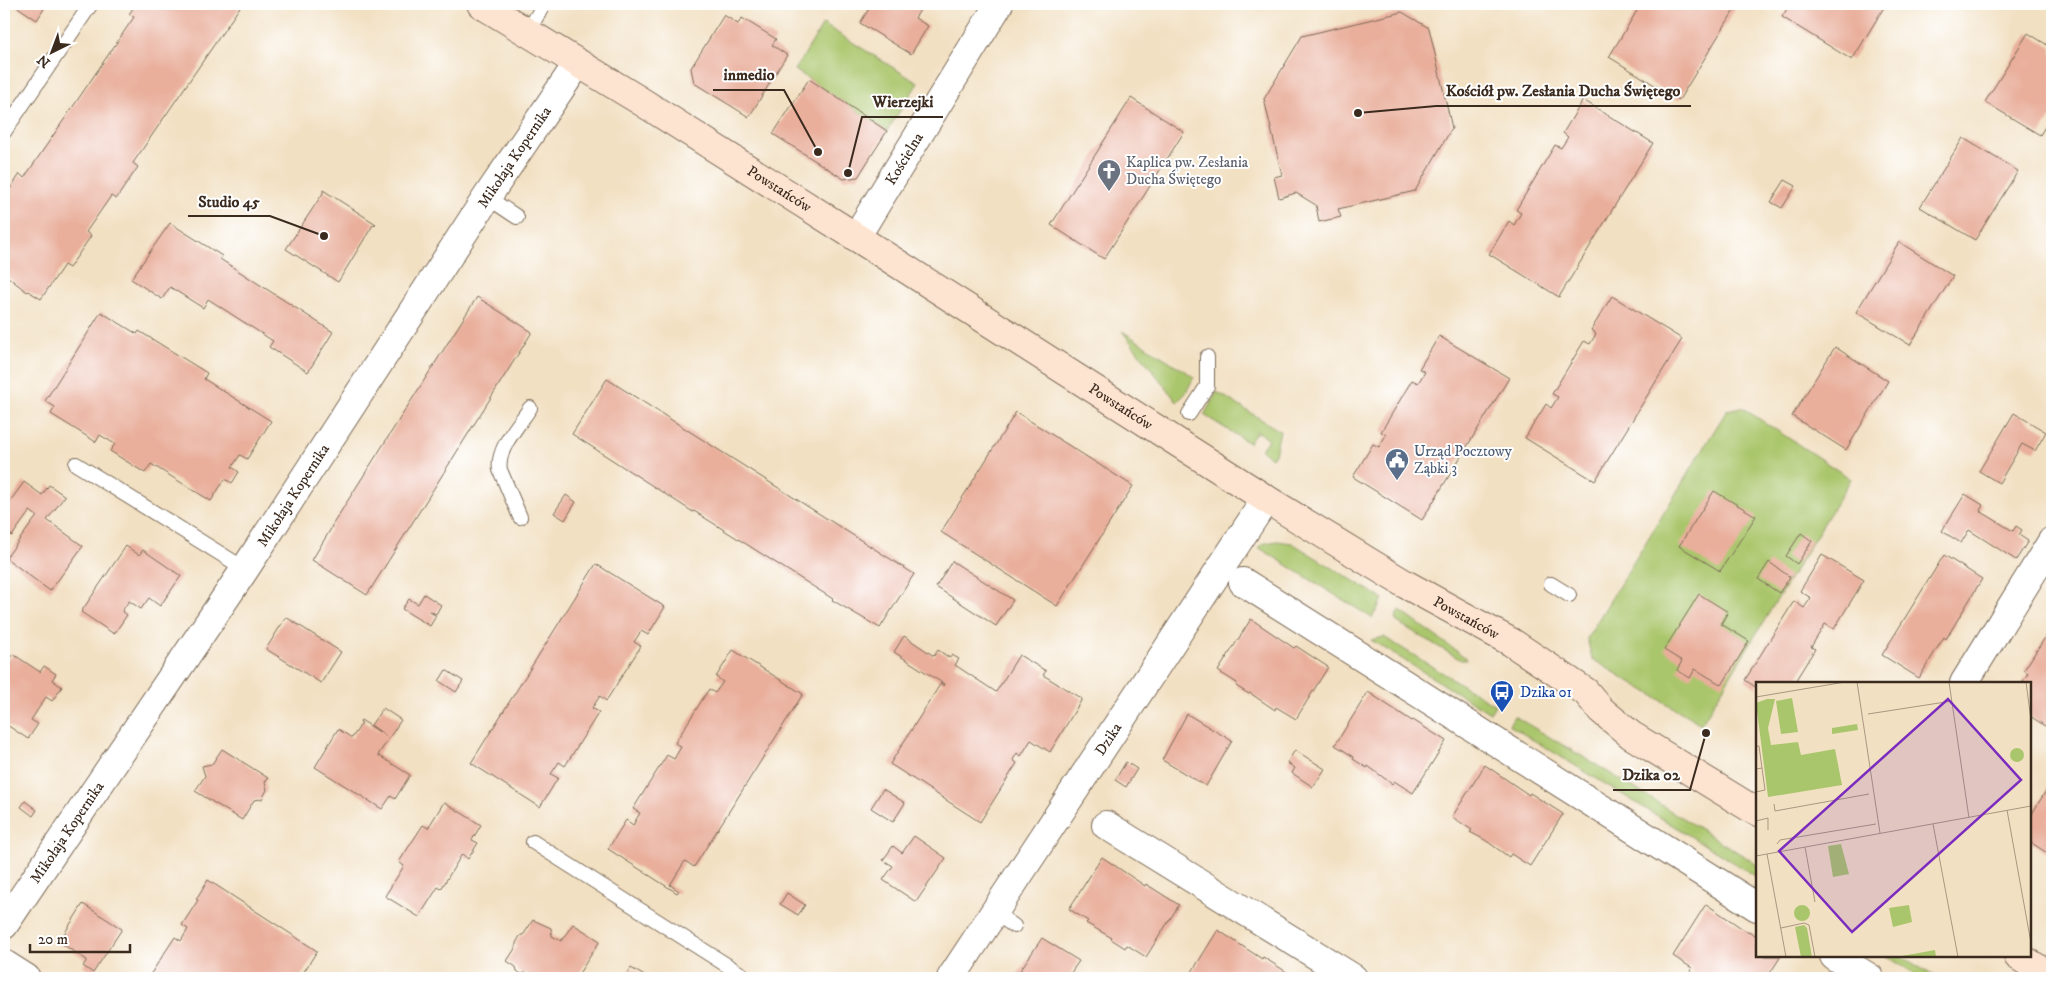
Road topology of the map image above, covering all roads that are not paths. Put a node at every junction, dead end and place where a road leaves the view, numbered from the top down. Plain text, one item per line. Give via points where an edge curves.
1 (91, 4) edge
2 (481, 4) edge
3 (544, 4) edge
4 (999, 4) edge
5 (528, 31) junction
6 (578, 63) junction
7 (4, 132) edge
8 (487, 197) junction
9 (516, 217) dead end
10 (856, 237) junction
11 (1207, 357) dead end
12 (530, 408) dead end
13 (1188, 414) dead end
14 (76, 464) dead end
15 (1266, 498) junction
16 (520, 518) dead end
17 (2052, 541) edge
18 (245, 569) junction
19 (1243, 582) dead end
20 (1551, 584) dead end
21 (1569, 595) dead end
22 (1965, 682) edge
23 (1756, 811) edge
24 (1106, 825) dead end
25 (533, 842) dead end
26 (1756, 907) edge
27 (4, 925) edge
28 (1836, 957) edge
29 (2020, 957) edge
30 (4, 964) edge
31 (2052, 977) edge
32 (26, 978) edge
33 (747, 978) edge
34 (951, 978) edge
35 (1353, 978) edge
36 (1870, 978) edge

1 - 7 lane
2 - 5 street, Powstańców
3 - 5 lane
4 - 10 street, Kościelna
5 - 6 street, Powstańców
6 - 8 street, Mikołaja Kopernika
6 - 10 street, Powstańców
8 - 9 lane
8 - 18 street, Mikołaja Kopernika
10 - 15 street, Powstańców
11 - 13 lane via 1207,386
12 - 16 lane via 498,462
14 - 18 lane
15 - 23 street, Powstańców via 1404,584 1510,642 1586,692 1601,710 1631,735
15 - 34 street, Dzika via 1004,919
17 - 22 street
18 - 27 street, Mikołaja Kopernika
19 - 26 street
20 - 21 lane
24 - 35 street
25 - 33 lane
28 - 36 street
29 - 31 street
30 - 32 street

